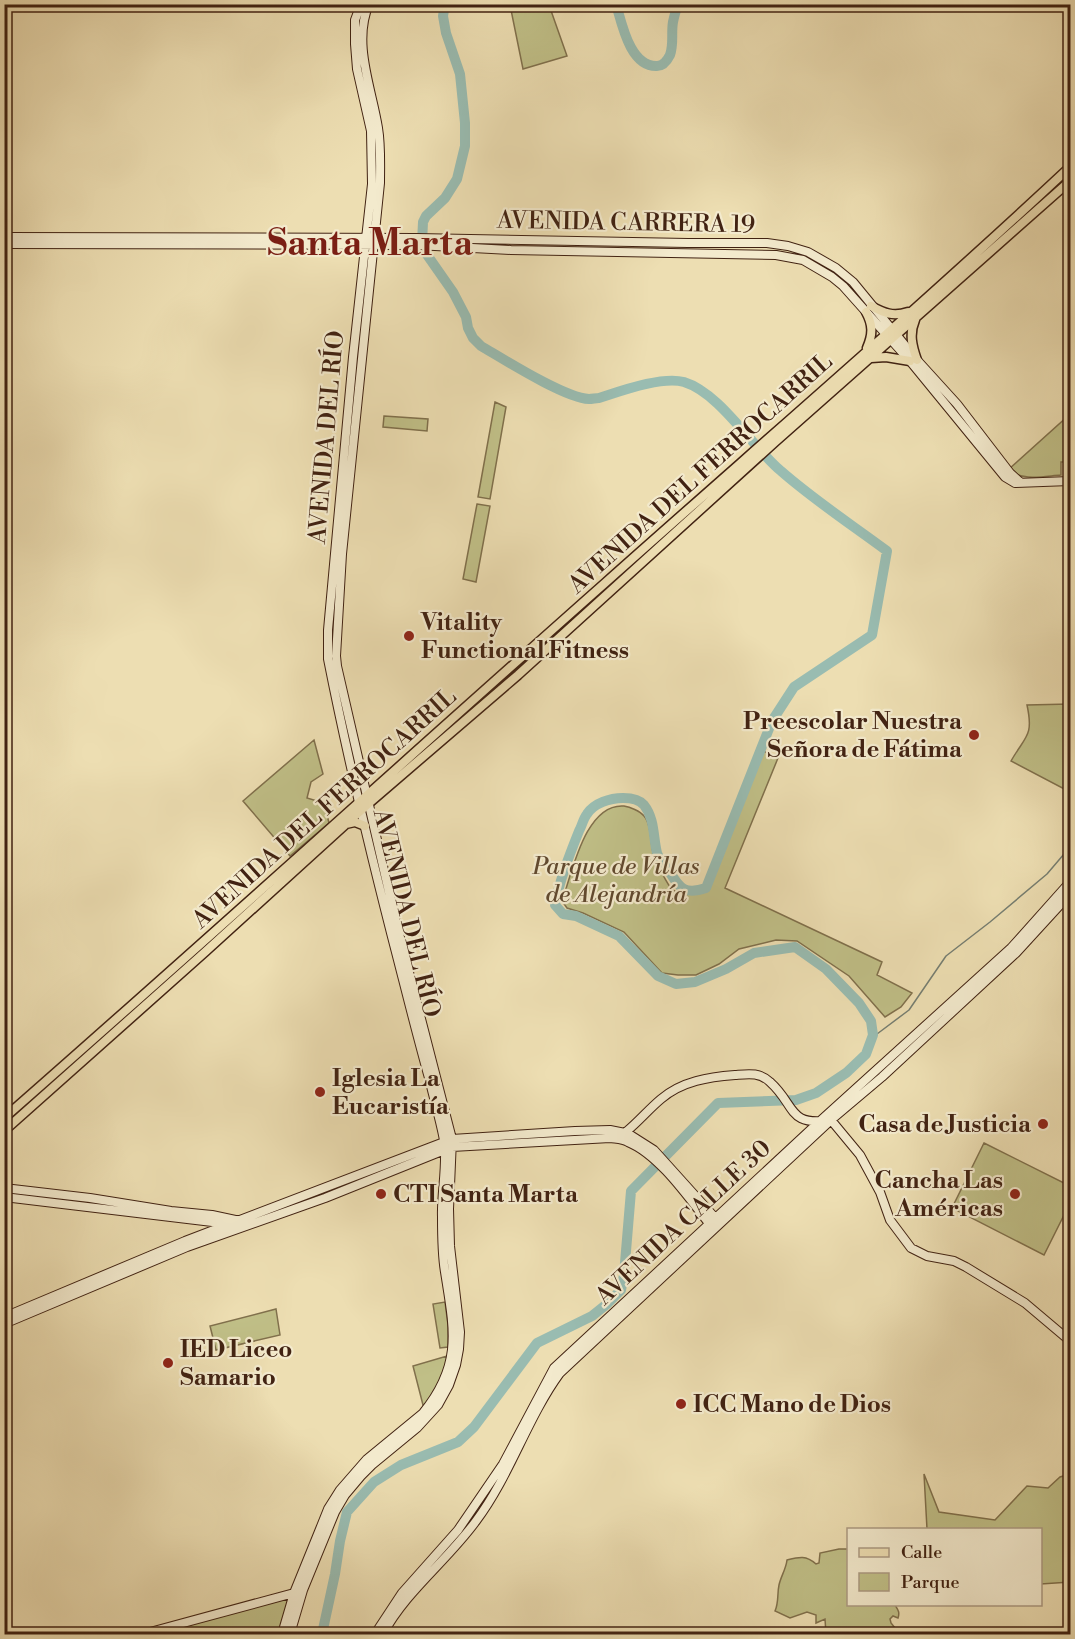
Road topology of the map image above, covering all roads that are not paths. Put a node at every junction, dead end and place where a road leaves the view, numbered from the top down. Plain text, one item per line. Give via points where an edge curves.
1 (361, 4) edge
2 (369, 4) edge
3 (1071, 167) edge
4 (1071, 181) edge
5 (4, 237) edge
6 (369, 241) junction
7 (4, 244) edge
8 (869, 309) junction
9 (914, 314) junction
10 (891, 335) junction
11 (868, 355) junction
12 (913, 361) junction
13 (1071, 481) edge
14 (364, 803) junction
15 (345, 824) junction
16 (365, 826) junction
17 (1071, 882) edge
18 (1071, 894) edge
19 (4, 1118) edge
20 (831, 1120) junction
21 (819, 1122) junction
22 (4, 1131) edge
23 (624, 1137) junction
24 (448, 1144) junction
25 (677, 1179) junction
26 (4, 1188) edge
27 (4, 1197) edge
28 (718, 1220) junction
29 (242, 1222) junction
30 (231, 1224) junction
31 (712, 1227) junction
32 (4, 1317) edge
33 (4, 1324) edge
34 (1071, 1341) edge
35 (294, 1593) junction
36 (146, 1633) edge
37 (377, 1634) edge
38 (211, 1635) edge
39 (282, 1635) edge
40 (290, 1635) edge

1 - 6 main road, AVENIDA DEL RÍO via 355,20 357,69 371,131
2 - 6 main road, AVENIDA DEL RÍO via 364,19 364,68 378,129 380,183
3 - 9 main road, AVENIDA DEL FERROCARRIL
4 - 9 main road, AVENIDA DEL FERROCARRIL
5 - 6 main road, AVENIDA CARRERA 19
6 - 7 main road, AVENIDA CARRERA 19
6 - 8 main road, AVENIDA CARRERA 19 via 456,243 511,250 790,256 832,277
6 - 14 main road, AVENIDA DEL RÍO via 336,656
8 - 9 main road
8 - 10 main road, AVENIDA CARRERA 19
8 - 11 main road via 872,336
9 - 10 main road, AVENIDA DEL FERROCARRIL
9 - 12 main road
10 - 11 main road, AVENIDA DEL FERROCARRIL
10 - 12 main road, AVENIDA CARRERA 19
11 - 12 main road
11 - 14 main road, AVENIDA DEL FERROCARRIL via 518,675
12 - 13 main road, AVENIDA CARRERA 19 via 1005,477 1015,483
14 - 15 main road, AVENIDA DEL FERROCARRIL
14 - 16 main road, AVENIDA DEL RÍO
14 - 19 main road, AVENIDA DEL FERROCARRIL
14 - 24 main road, AVENIDA DEL RÍO
15 - 16 main road
15 - 22 main road, AVENIDA DEL FERROCARRIL
16 - 24 main road, AVENIDA DEL RÍO
17 - 21 main road, AVENIDA CALLE 30 via 1011,948
18 - 20 main road, AVENIDA CALLE 30 via 1016,953
20 - 21 main road
20 - 28 main road, AVENIDA CALLE 30
20 - 34 main road via 860,1155 890,1220 911,1248 966,1267 1025,1303
21 - 23 main road via 806,1121 791,1110 778,1089 762,1075 733,1075 684,1085 663,1098
21 - 28 main road, AVENIDA CALLE 30
23 - 24 main road via 610,1130
23 - 25 main road via 632,1136
24 - 29 main road
24 - 35 main road, AVENIDA DEL RÍO via 442,1240 454,1334 449,1367 423,1413 367,1459 340,1490 328,1509
24 - 40 main road, AVENIDA DEL RÍO via 450,1246 460,1332 456,1365 442,1398 428,1418 372,1465 345,1495 303,1590
25 - 28 main road
25 - 31 main road
26 - 29 main road
27 - 30 main road
28 - 31 main road, AVENIDA CALLE 30
29 - 30 main road
29 - 33 main road
30 - 32 main road
31 - 37 main road, AVENIDA CALLE 30 via 560,1373 477,1520
35 - 36 main road
35 - 39 main road, AVENIDA DEL RÍO
36 - 38 main road

